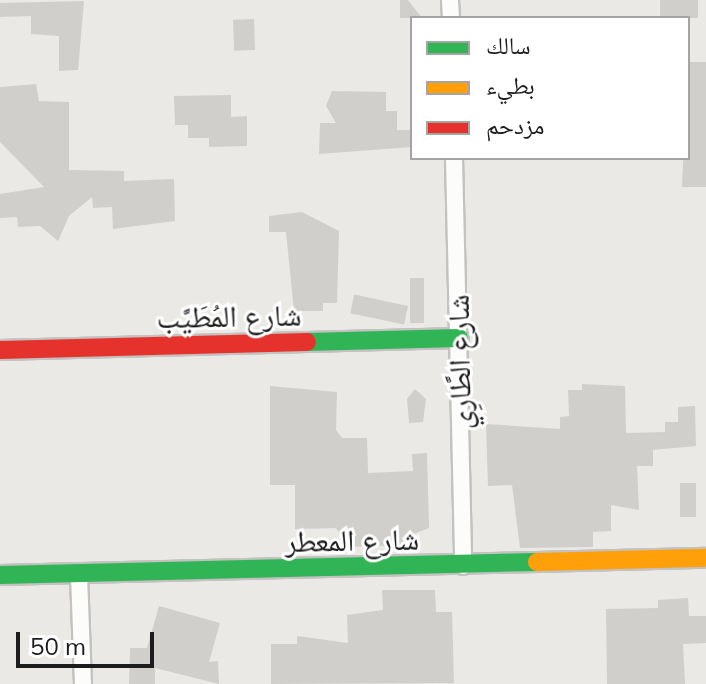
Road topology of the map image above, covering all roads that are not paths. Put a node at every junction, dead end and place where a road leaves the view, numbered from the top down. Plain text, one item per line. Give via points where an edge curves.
1 (454, 160) edge
2 (459, 338) junction
3 (0, 350) edge
4 (706, 558) edge
5 (463, 566) junction
6 (0, 575) edge
7 (79, 575) junction
8 (83, 684) edge

1 - 2 street, شارع الطَّارِي
2 - 3 street, شارع المُطَيَّب
2 - 5 street, شارع الطَّارِي
4 - 5 street, شارع المعطر
5 - 7 street, شارع المعطر
6 - 7 street, شارع المعطر
7 - 8 street

